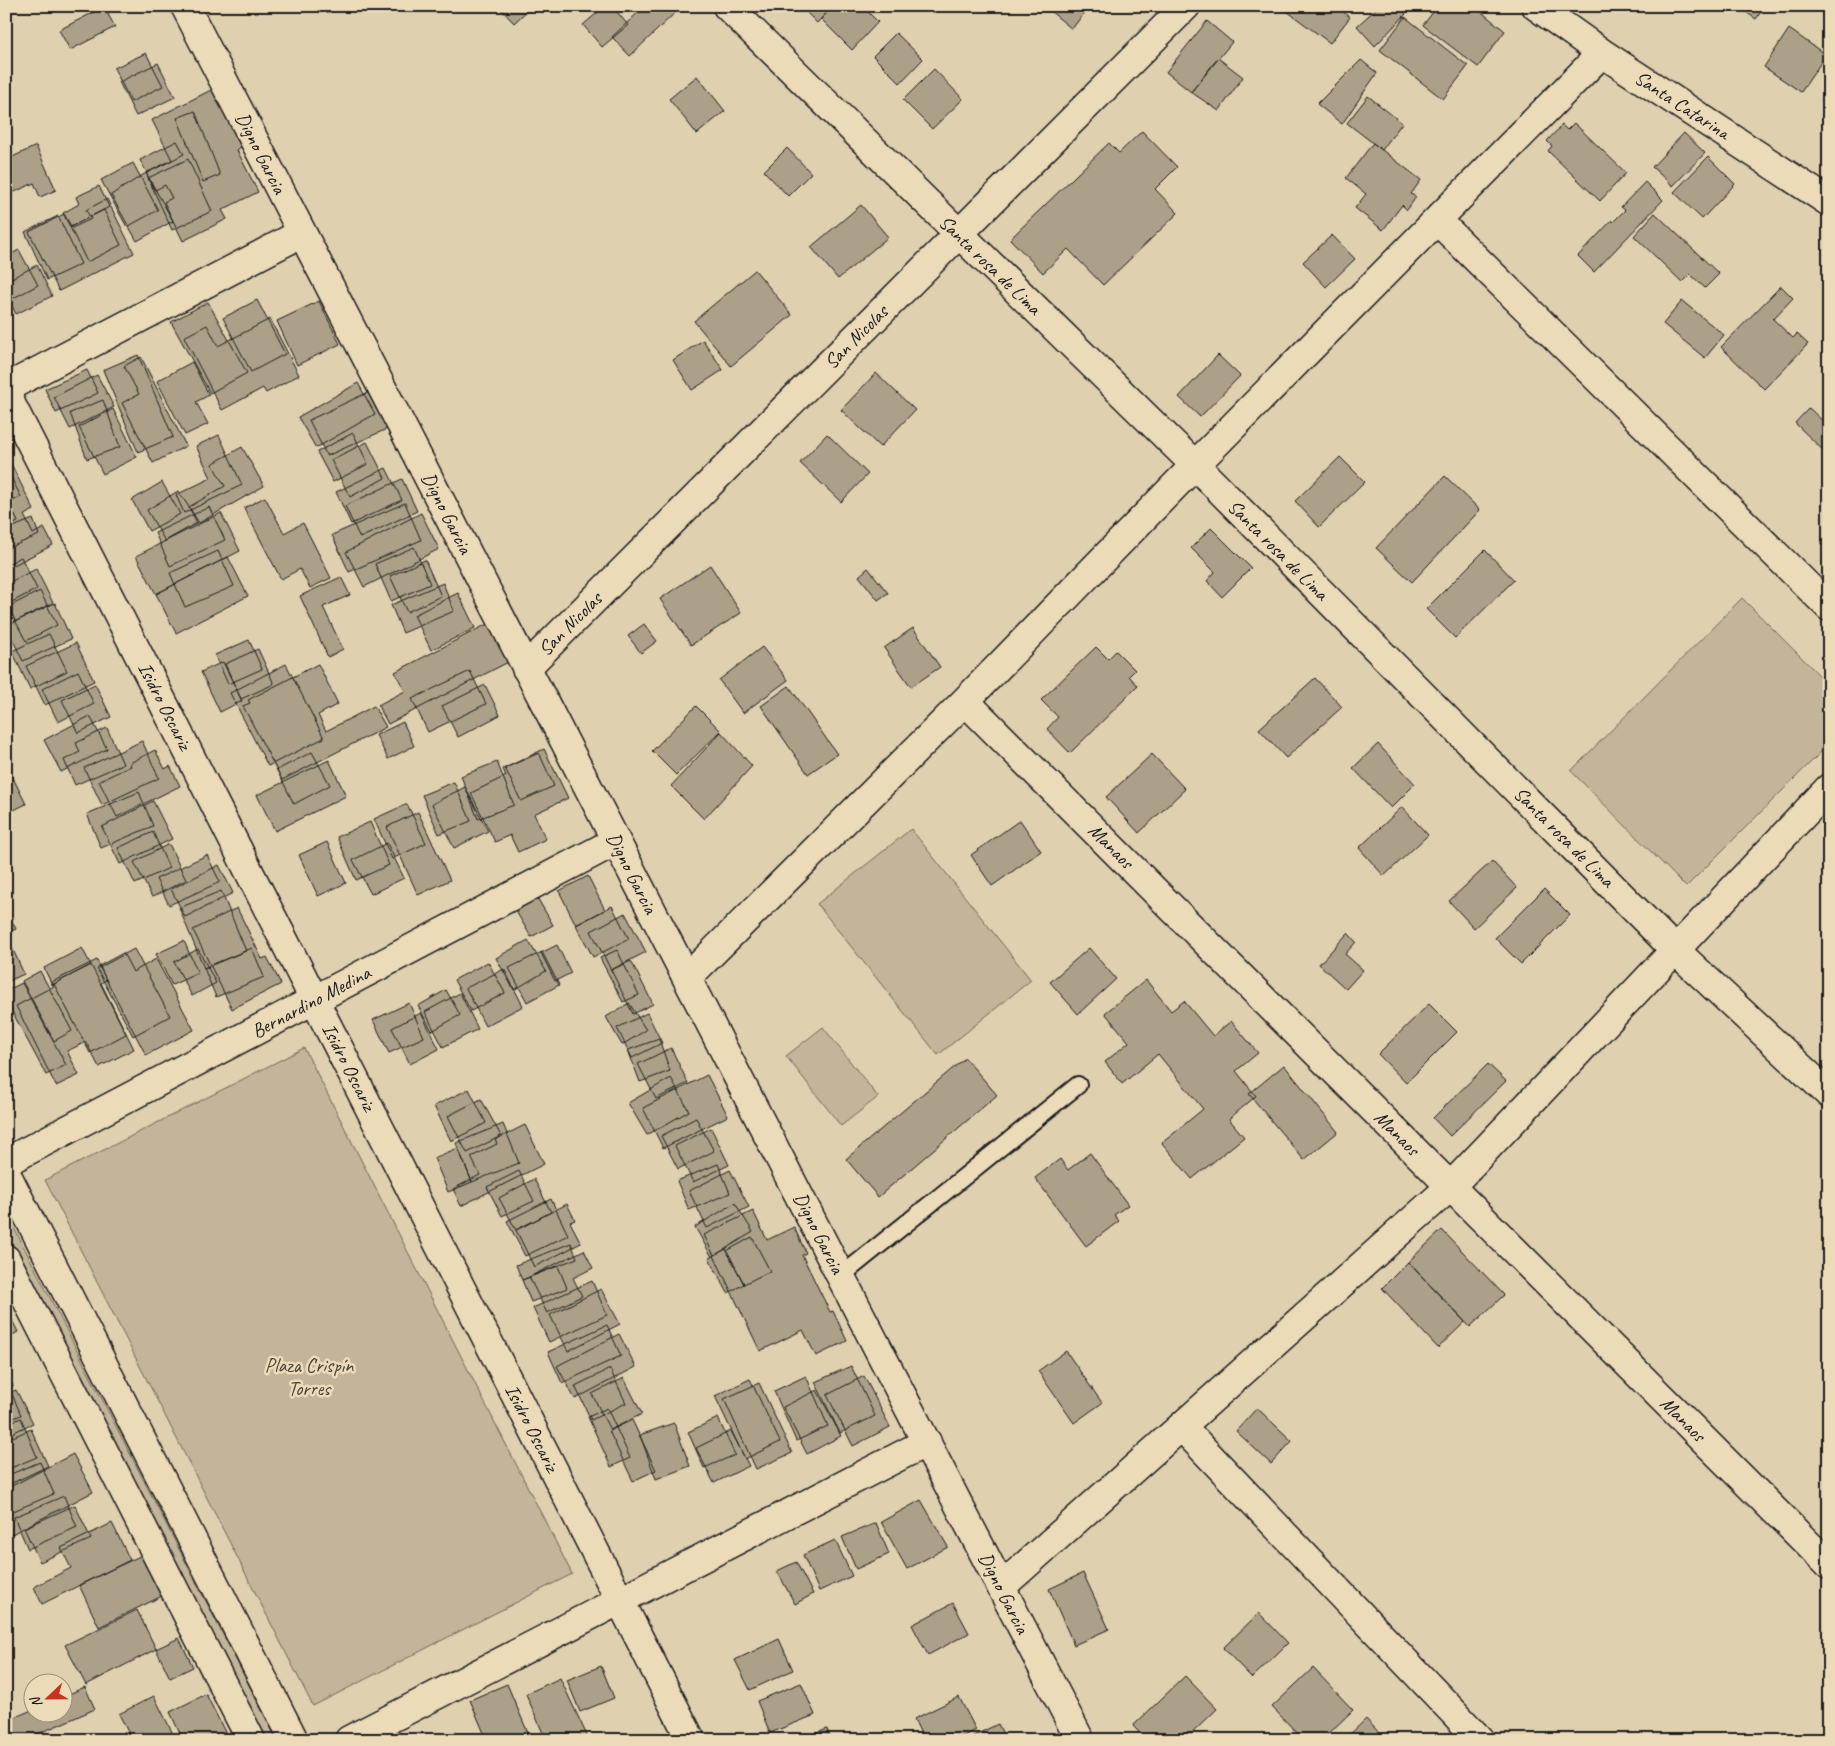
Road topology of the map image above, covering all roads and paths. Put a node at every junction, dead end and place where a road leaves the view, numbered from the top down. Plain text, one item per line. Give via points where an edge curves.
1 (185, 6) edge
2 (727, 6) edge
3 (1186, 6) edge
4 (1536, 6) edge
5 (1602, 53) junction
6 (1829, 202) edge
7 (1437, 220) junction
8 (302, 233) junction
9 (959, 234) junction
10 (6, 388) edge
11 (6, 394) edge
12 (1195, 465) junction
13 (1829, 607) edge
14 (526, 668) junction
15 (966, 701) junction
16 (1829, 788) edge
17 (616, 841) junction
18 (1675, 950) junction
19 (687, 978) junction
20 (315, 1000) junction
21 (1078, 1085) dead end
22 (1829, 1094) edge
23 (6, 1162) edge
24 (6, 1173) edge
25 (1451, 1186) junction
26 (6, 1259) edge
27 (841, 1276) junction
28 (1182, 1427) junction
29 (927, 1442) junction
30 (1829, 1565) edge
31 (1001, 1586) junction
32 (620, 1600) junction
33 (251, 1740) edge
34 (294, 1740) edge
35 (349, 1740) edge
36 (691, 1740) edge
37 (1080, 1740) edge
38 (1480, 1740) edge

1 - 8 street, Digno Garcia
2 - 9 street, Santa rosa de Lima
3 - 9 street, San Nicolas
4 - 5 street, Santa Catarina
5 - 6 street, Santa Catarina
5 - 7 street
7 - 12 street
7 - 13 street
8 - 10 street
8 - 14 street, Digno Garcia
9 - 12 street, Santa rosa de Lima
9 - 14 street, San Nicolas
11 - 20 street, Isidro Oscariz
12 - 15 street
12 - 18 street, Santa rosa de Lima
14 - 17 street, Digno Garcia
15 - 19 street
15 - 25 street, Manaos
16 - 18 street
17 - 19 street, Digno Garcia
17 - 20 street, Bernardino Medina
18 - 22 street, Santa rosa de Lima
18 - 25 street
19 - 27 street, Digno Garcia
20 - 23 street, Bernardino Medina
20 - 32 street, Isidro Oscariz
21 - 27 lane
24 - 34 street
25 - 28 street
25 - 30 street, Manaos
26 - 33 street
27 - 29 street, Digno Garcia
28 - 31 street
28 - 38 street
29 - 31 street, Digno Garcia
29 - 32 street
31 - 37 street, Digno Garcia
32 - 35 street
32 - 36 street, Isidro Oscariz

